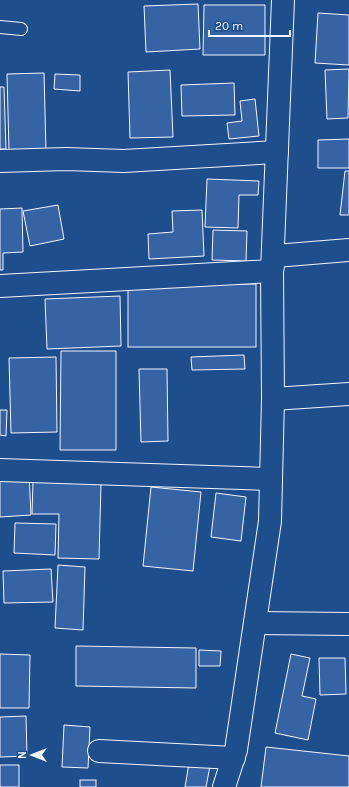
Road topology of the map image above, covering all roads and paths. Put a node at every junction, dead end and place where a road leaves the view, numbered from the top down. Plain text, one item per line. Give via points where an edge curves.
1 (283, 0) edge
2 (0, 27) edge
3 (21, 29) dead end
4 (277, 152) junction
5 (0, 161) edge
6 (349, 250) edge
7 (272, 271) junction
8 (0, 286) edge
9 (349, 394) edge
10 (273, 399) junction
11 (0, 470) edge
12 (271, 479) junction
13 (255, 623) junction
14 (349, 624) edge
15 (99, 751) dead end
16 (234, 758) junction
17 (224, 787) edge

1 - 4 street
2 - 3 lane
4 - 5 street via 124,161
4 - 7 street
6 - 7 street via 275,256
7 - 8 street
7 - 10 street
9 - 10 street
10 - 12 street
11 - 12 street
12 - 13 street via 270,521
13 - 14 street
13 - 16 street
15 - 16 street
16 - 17 street

